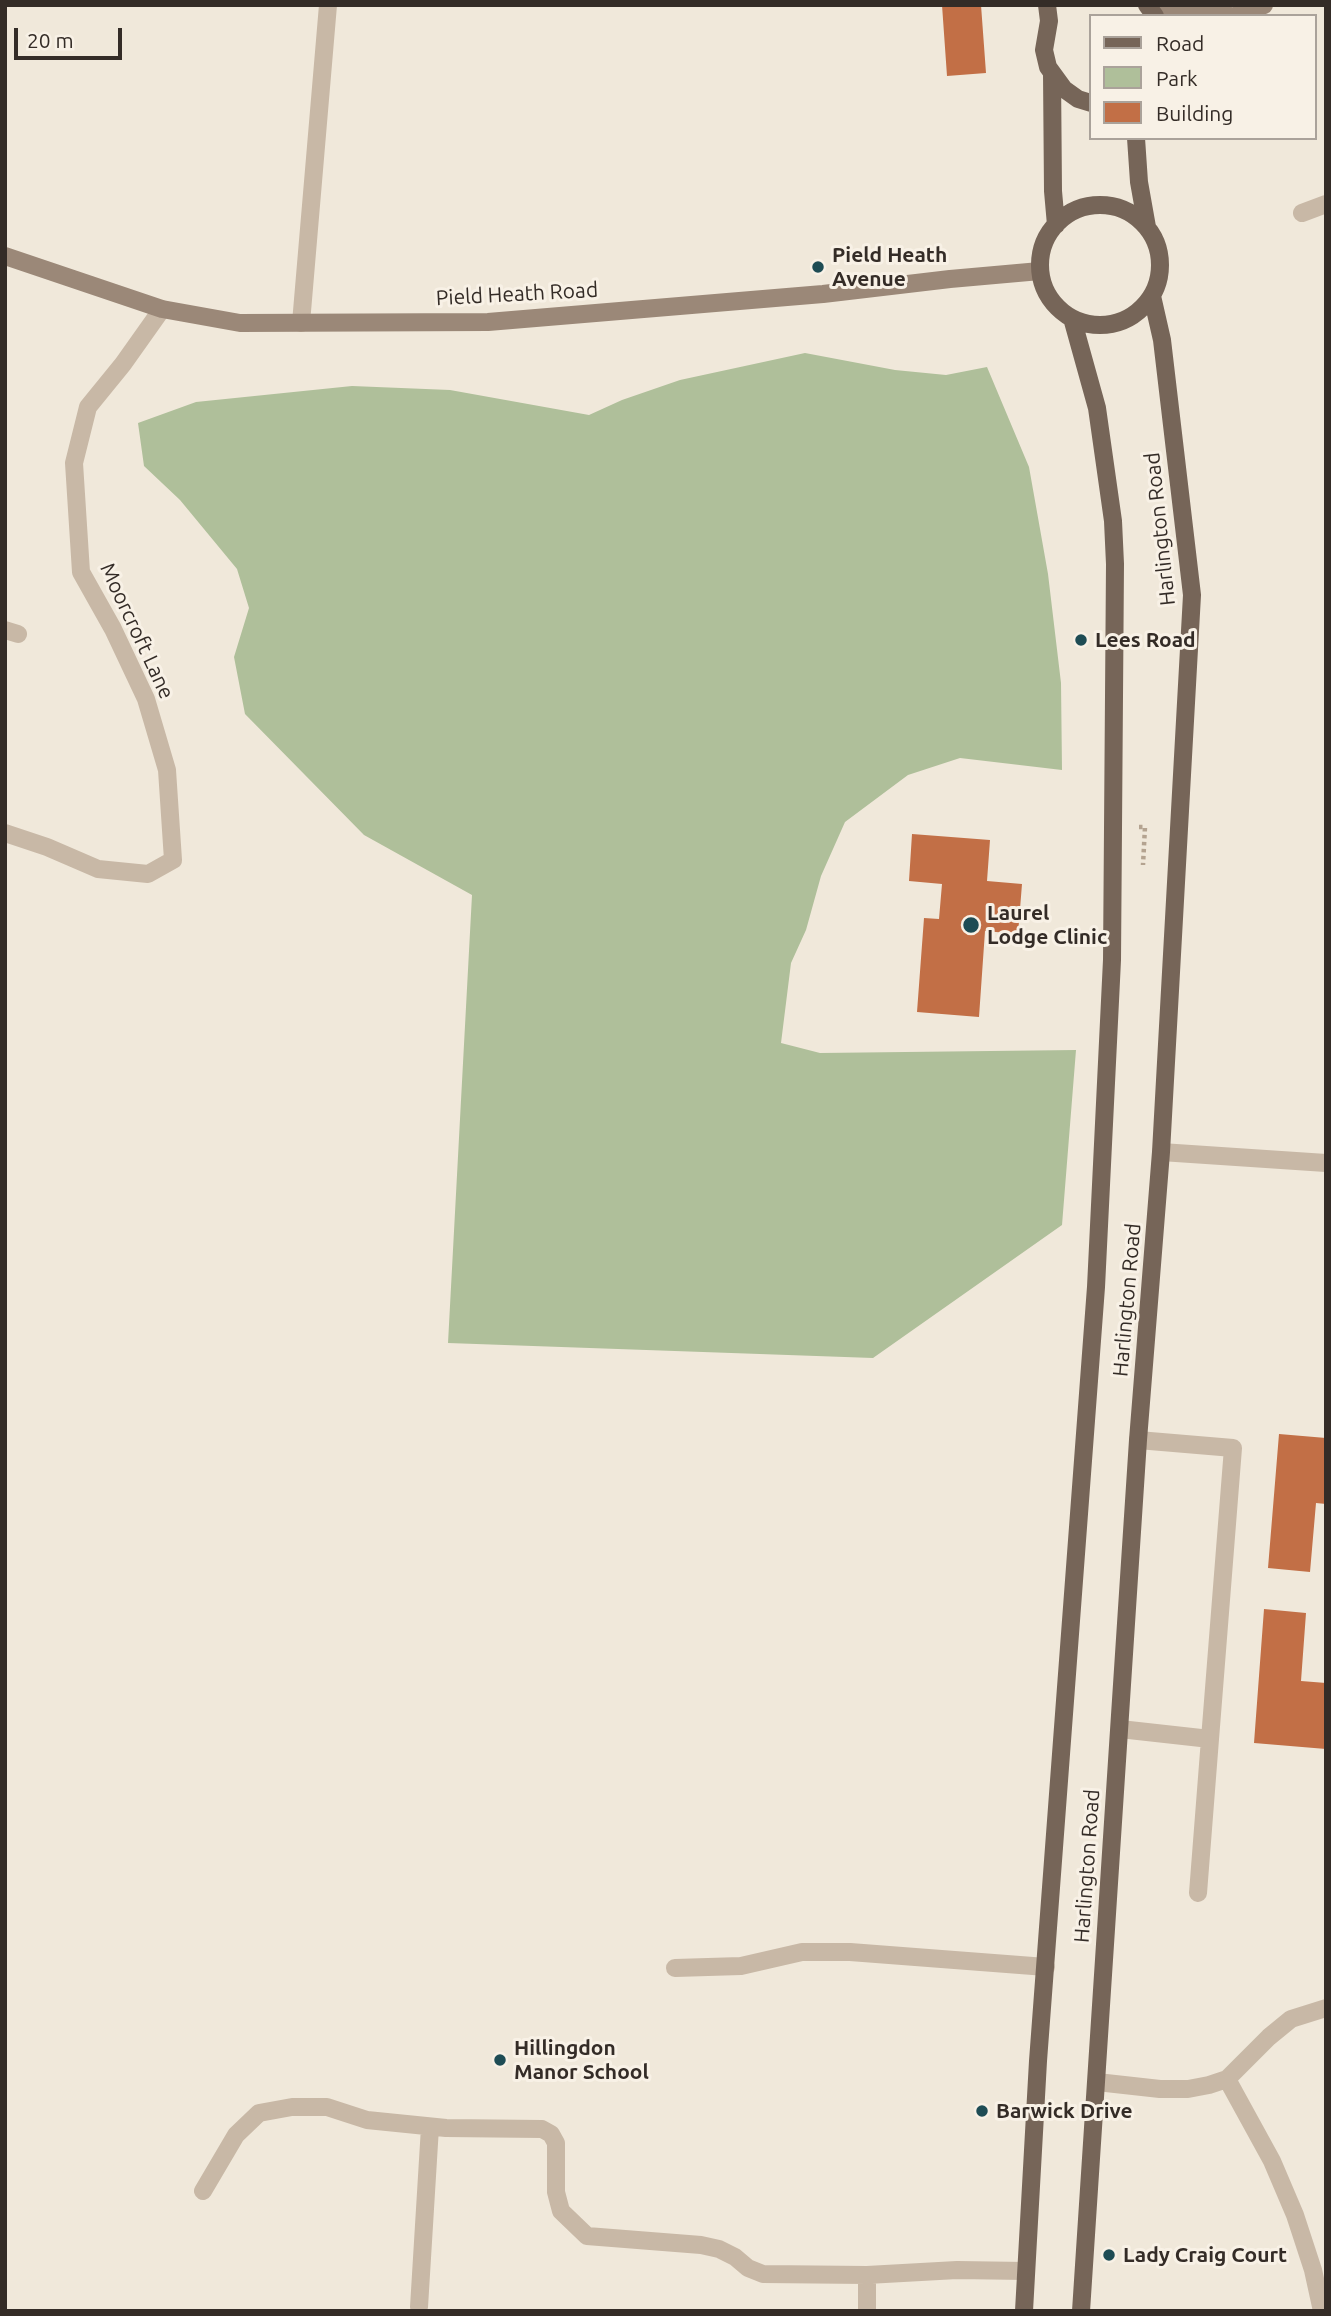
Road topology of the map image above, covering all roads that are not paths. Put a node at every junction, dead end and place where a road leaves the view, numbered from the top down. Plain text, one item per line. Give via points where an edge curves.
1 (328, 5) edge
2 (1059, 5) edge
3 (1164, 5) edge
4 (1264, 5) edge
5 (1048, 13) edge
6 (1220, 14) edge
7 (1239, 14) edge
8 (1052, 74) junction
9 (1090, 103) edge
10 (1136, 140) edge
11 (1326, 204) edge
12 (1302, 214) dead end
13 (1056, 225) junction
14 (1147, 227) junction
15 (5, 256) edge
16 (1040, 271) junction
17 (1152, 296) junction
18 (162, 309) junction
19 (1072, 318) junction
20 (301, 323) junction
21 (5, 833) edge
22 (1161, 1152) junction
23 (1326, 1163) edge
24 (1138, 1440) junction
25 (1119, 1729) junction
26 (1210, 1739) junction
27 (1198, 1893) dead end
28 (1046, 1967) junction
29 (675, 1968) dead end
30 (1326, 2008) edge
31 (1227, 2078) junction
32 (1097, 2082) junction
33 (430, 2127) junction
34 (203, 2192) dead end
35 (1026, 2271) junction
36 (867, 2275) junction
37 (419, 2307) dead end
38 (867, 2311) edge
39 (1024, 2311) edge
40 (1081, 2311) edge
41 (1322, 2311) edge

1 - 20 street
2 - 5 main road
3 - 6 street
4 - 7 street
5 - 8 main road via 1044,50
8 - 9 main road via 1064,89
8 - 13 main road
10 - 14 main road
11 - 12 street
13 - 14 main road via 1083,207 1110,206
13 - 16 main road via 1044,245
14 - 17 main road via 1161,264
15 - 18 street, Pield Heath Road
16 - 19 main road via 1052,300
16 - 20 street, Pield Heath Road via 488,322
17 - 19 main road via 1124,321 1093,325
17 - 22 main road, Harlington Road via 1162,340 1192,595
18 - 20 street, Pield Heath Road via 240,323
18 - 21 street, Moorcroft Lane via 88,407 74,463 81,572 146,699 167,770 173,860 148,874 98,869
19 - 28 main road, Harlington Road via 1097,408 1113,521 1112,960 1096,1287
22 - 23 street
22 - 24 main road, Harlington Road
24 - 25 main road, Harlington Road
24 - 26 street via 1233,1448
25 - 26 street
25 - 32 main road, Harlington Road
26 - 27 street
28 - 29 street via 802,1952 741,1966
28 - 35 main road, Harlington Road
30 - 31 street via 1291,2019
31 - 32 street via 1188,2089
31 - 41 street via 1272,2161 1295,2216
32 - 40 main road, Harlington Road
33 - 34 street via 367,2120 327,2107 260,2113 236,2135
33 - 36 street via 542,2129 551,2134 556,2143 556,2192 561,2211 587,2236 701,2245 719,2249 762,2274
33 - 37 street
35 - 36 street
35 - 39 main road, Harlington Road
36 - 38 street

